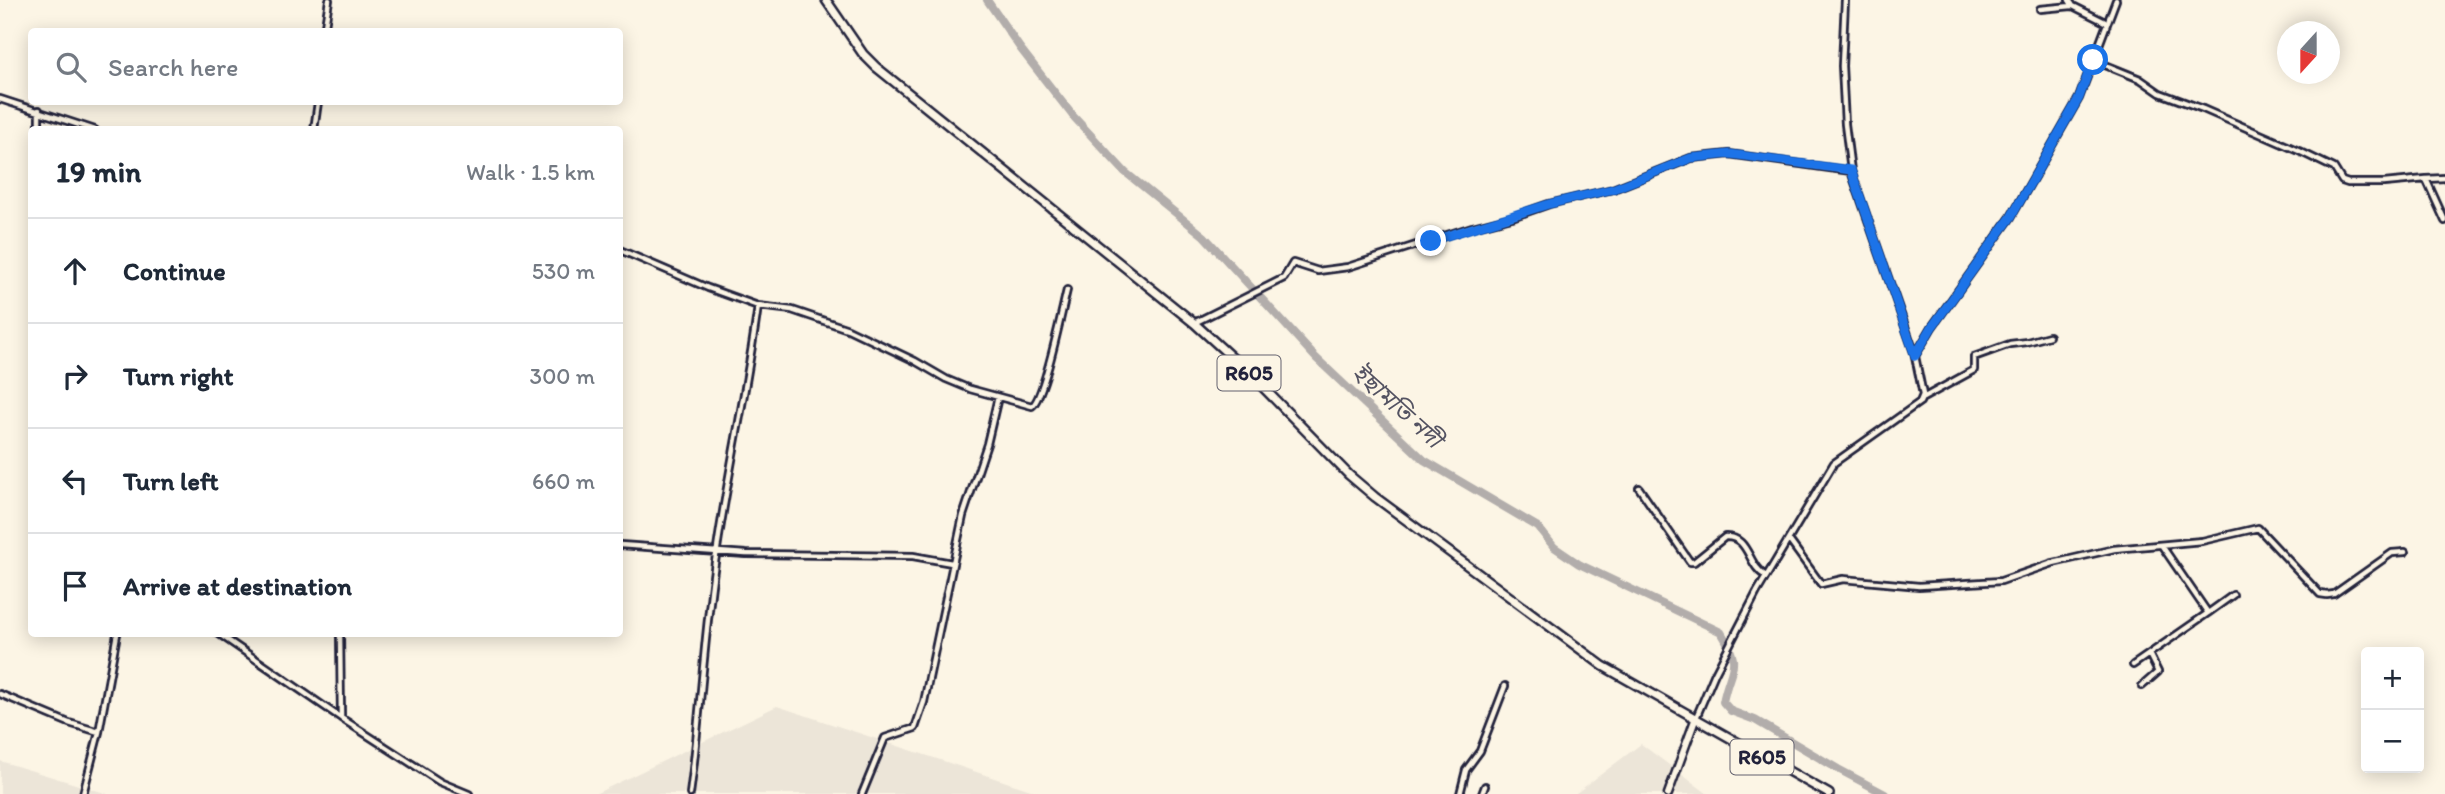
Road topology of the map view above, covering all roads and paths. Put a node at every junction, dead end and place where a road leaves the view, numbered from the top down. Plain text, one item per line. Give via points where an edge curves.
1 (329, 0) edge
2 (826, 0) edge
3 (1845, 0) edge
4 (2069, 0) edge
5 (2116, 0) edge
6 (2073, 6) junction
7 (2040, 9) dead end
8 (2107, 23) junction
9 (325, 28) edge
10 (2093, 60) junction
11 (0, 99) edge
12 (317, 105) edge
13 (39, 110) junction
14 (39, 126) edge
15 (84, 126) edge
16 (314, 126) edge
17 (1851, 170) junction
18 (2445, 178) edge
19 (2426, 179) junction
20 (2445, 221) edge
21 (623, 251) edge
22 (1067, 290) dead end
23 (758, 306) junction
24 (1194, 323) junction
25 (2049, 336) dead end
26 (1915, 356) junction
27 (998, 397) junction
28 (1922, 398) junction
29 (1639, 488) dead end
30 (1789, 540) junction
31 (623, 545) edge
32 (2162, 546) junction
33 (716, 552) junction
34 (2405, 552) dead end
35 (952, 563) junction
36 (1766, 576) junction
37 (2233, 595) dead end
38 (2208, 613) junction
39 (116, 637) edge
40 (223, 637) edge
41 (340, 637) edge
42 (2149, 654) junction
43 (2133, 665) dead end
44 (1505, 686) dead end
45 (2142, 686) dead end
46 (0, 694) edge
47 (341, 718) junction
48 (1695, 720) junction
49 (99, 732) junction
50 (1485, 786) dead end
51 (83, 794) edge
52 (469, 794) edge
53 (690, 794) edge
54 (862, 794) edge
55 (1460, 794) edge
56 (1482, 794) edge
57 (1668, 794) edge
58 (1829, 794) edge

1 - 9 street
2 - 24 main road, R605 via 876,68
3 - 17 street via 1842,66
4 - 6 street
5 - 8 street
6 - 7 street
6 - 8 street
8 - 10 street
10 - 19 street via 2322,163 2348,183
10 - 26 street via 2079,98 2011,217
11 - 13 street
12 - 16 street
13 - 14 street
13 - 15 street
17 - 24 street via 1730,154 1691,158 1613,189 1549,204 1348,267 1318,271 1293,263 1284,278
17 - 26 street
18 - 19 street
19 - 20 street
21 - 23 street
22 - 27 street via 1036,405
23 - 27 street via 792,310 848,329 946,379
23 - 33 street
24 - 48 main road, R605 via 1383,503 1603,666
25 - 28 street via 1974,356 1973,370
26 - 28 street
27 - 35 street
28 - 30 street via 1839,457
29 - 36 street via 1690,562 1725,537 1732,537 1742,542
30 - 32 street via 1821,584 1843,579 1919,586 2000,581 2114,549
30 - 36 street
31 - 33 street
32 - 34 street via 2258,528 2320,594 2327,595 2392,553
32 - 38 street
33 - 35 street via 913,556
33 - 53 street
35 - 54 street via 928,690 917,723 909,732 885,738
36 - 48 street
37 - 38 street
38 - 42 street
39 - 49 street
40 - 47 street
41 - 47 street
42 - 43 street
42 - 45 street via 2158,672
44 - 55 street via 1480,751 1466,770
46 - 49 street
47 - 52 street via 440,782
48 - 57 street
48 - 58 main road, R605
49 - 51 street
50 - 56 street

